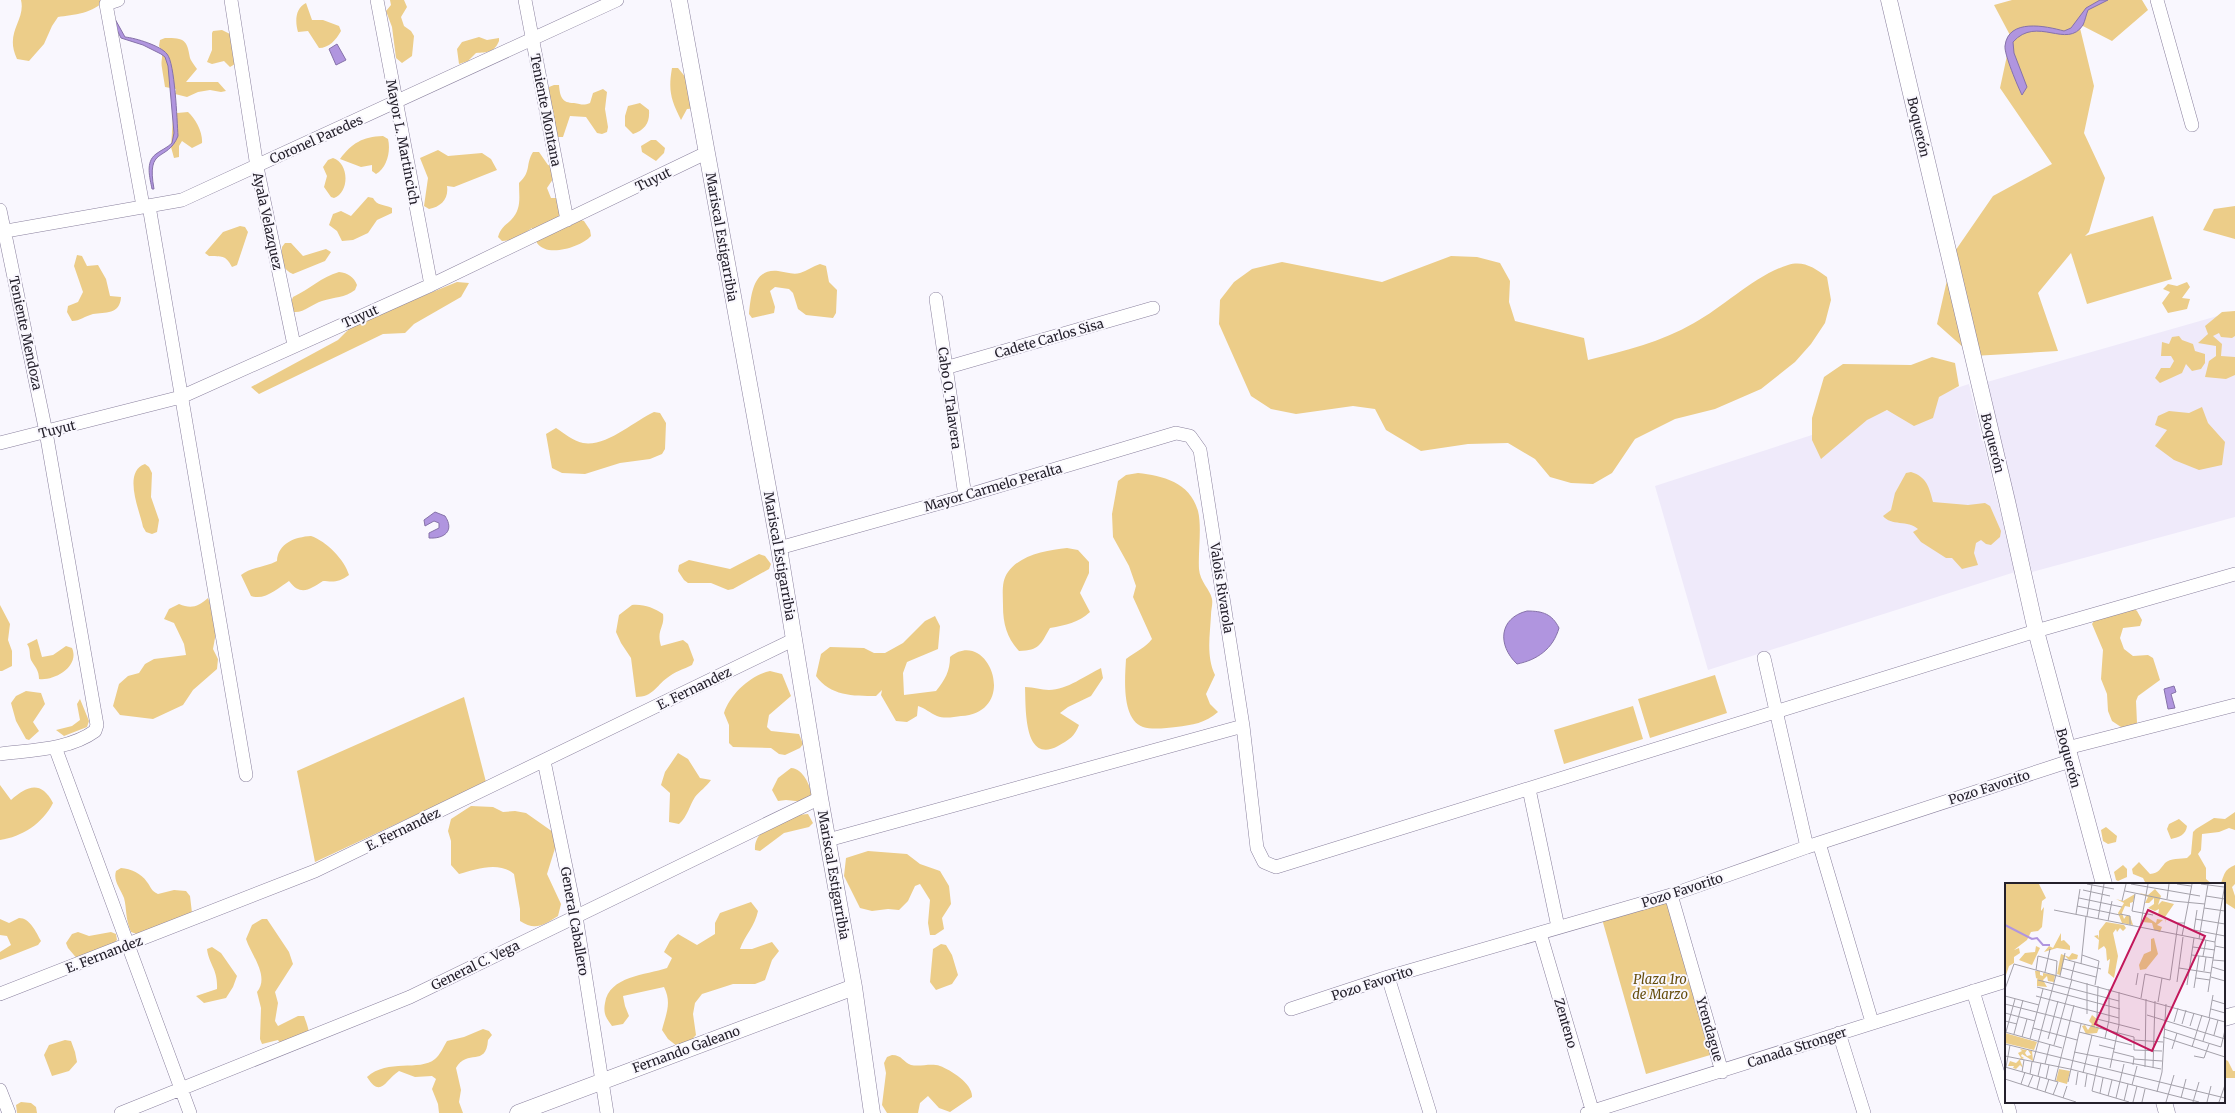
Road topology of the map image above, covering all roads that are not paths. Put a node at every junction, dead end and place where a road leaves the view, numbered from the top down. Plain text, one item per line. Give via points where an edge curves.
1 (118, 0) edge
2 (231, 0) edge
3 (377, 0) edge
4 (525, 0) edge
5 (617, 0) edge
6 (679, 0) edge
7 (2157, 0) edge
8 (1893, 1) edge
9 (532, 40) junction
10 (395, 104) junction
11 (2192, 125) dead end
12 (706, 153) junction
13 (257, 166) junction
14 (146, 206) junction
15 (0, 210) edge
16 (567, 220) junction
17 (2, 232) edge
18 (431, 285) junction
19 (936, 299) dead end
20 (1153, 308) dead end
21 (294, 345) junction
22 (945, 368) junction
23 (181, 397) junction
24 (46, 432) junction
25 (0, 443) edge
26 (1200, 450) joint
27 (964, 496) junction
28 (779, 548) junction
29 (2235, 574) edge
30 (2036, 631) junction
31 (795, 640) junction
32 (1764, 658) dead end
33 (2235, 705) edge
34 (1776, 713) junction
35 (1244, 726) junction
36 (54, 747) junction
37 (0, 754) edge
38 (2068, 755) junction
39 (544, 761) junction
40 (246, 775) dead end
41 (1529, 789) junction
42 (820, 798) junction
43 (828, 840) junction
44 (1813, 845) junction
45 (2104, 883) edge
46 (1671, 895) junction
47 (576, 916) junction
48 (1558, 927) junction
49 (1540, 932) junction
50 (127, 946) junction
51 (1388, 977) junction
52 (2005, 981) edge
53 (854, 987) junction
54 (1973, 992) junction
55 (0, 994) edge
56 (1291, 1009) dead end
57 (2235, 1015) edge
58 (2225, 1018) edge
59 (1872, 1022) junction
60 (1839, 1033) junction
61 (1722, 1072) junction
62 (601, 1081) junction
63 (181, 1089) junction
64 (0, 1090) edge
65 (2005, 1098) edge
66 (2007, 1103) edge
67 (2164, 1103) edge
68 (9, 1113) edge
69 (121, 1113) edge
70 (190, 1113) edge
71 (518, 1113) edge
72 (607, 1113) edge
73 (872, 1113) edge
74 (1430, 1113) edge
75 (1591, 1113) edge
76 (1864, 1113) edge
77 (2010, 1113) edge
78 (2167, 1113) edge

1 - 14 street via 106,4
2 - 13 street, Ayala Velazquez
3 - 10 street, Mayor L. Martincich
4 - 9 street, Teniente Montana
5 - 9 street, Coronel Paredes
6 - 12 street, Mariscal Estigarribia
7 - 11 street
8 - 30 street, Boquerón
9 - 10 street, Coronel Paredes
9 - 16 street, Teniente Montana
10 - 13 street, Coronel Paredes
10 - 18 street, Mayor L. Martincich
12 - 16 street, Tuyut
12 - 28 street, Mariscal Estigarribia
13 - 14 street, Coronel Paredes via 182,200
13 - 21 street, Ayala Velazquez
14 - 17 street, Coronel Paredes
14 - 23 street
15 - 17 street, Teniente Mendoza
16 - 18 street, Tuyut
17 - 24 street, Teniente Mendoza
18 - 21 street, Tuyut
19 - 22 street, Cabo O. Talavera
20 - 22 street, Cadete Carlos Sisa
21 - 23 street, Tuyut
22 - 27 street, Cabo O. Talavera
23 - 24 street, Tuyut
23 - 40 street
24 - 25 street, Tuyut
24 - 36 street, Teniente Mendoza via 97,725 96,731 90,735
26 - 27 street, Mayor Carmelo Peralta via 1190,436 1176,433
26 - 35 street, Valois Rivarola
27 - 28 street, Mayor Carmelo Peralta
28 - 31 street, Mariscal Estigarribia
29 - 30 street, Valois Rivarola
30 - 34 street, Valois Rivarola
30 - 38 street, Boquerón
31 - 39 street, E. Fernandez
31 - 42 street, Mariscal Estigarribia
32 - 34 street
33 - 38 street, Pozo Favorito
34 - 41 street, Valois Rivarola
34 - 44 street
35 - 41 street, Valois Rivarola via 1257,848 1264,862 1276,867
35 - 43 street
36 - 37 street, Teniente Mendoza
36 - 50 street
38 - 44 street, Pozo Favorito
38 - 45 street, Boquerón
39 - 47 street, General Caballero
39 - 50 street, E. Fernandez via 315,871
41 - 48 street
42 - 43 street, Mariscal Estigarribia
42 - 47 street, General C. Vega
43 - 53 street, Mariscal Estigarribia
44 - 46 street, Pozo Favorito
44 - 59 street
46 - 48 street, Pozo Favorito
46 - 61 street, Yrendague
47 - 62 street, General Caballero
47 - 63 street, General C. Vega via 410,997
48 - 49 street, Pozo Favorito
49 - 51 street, Pozo Favorito
49 - 75 street, Zenteno
50 - 55 street, E. Fernandez
50 - 63 street
51 - 56 street, Pozo Favorito
51 - 74 street
52 - 54 street, Canada Stronger
53 - 62 street, Fernando Galeano
53 - 73 street, Mariscal Estigarribia
54 - 59 street, Canada Stronger
54 - 65 street
57 - 58 street
59 - 60 street, Canada Stronger
60 - 61 street, Canada Stronger
60 - 76 street
61 - 75 street, Canada Stronger
62 - 71 street, Fernando Galeano
62 - 72 street, General Caballero
63 - 69 street, General C. Vega
63 - 70 street
64 - 68 street
66 - 77 street
67 - 78 street

